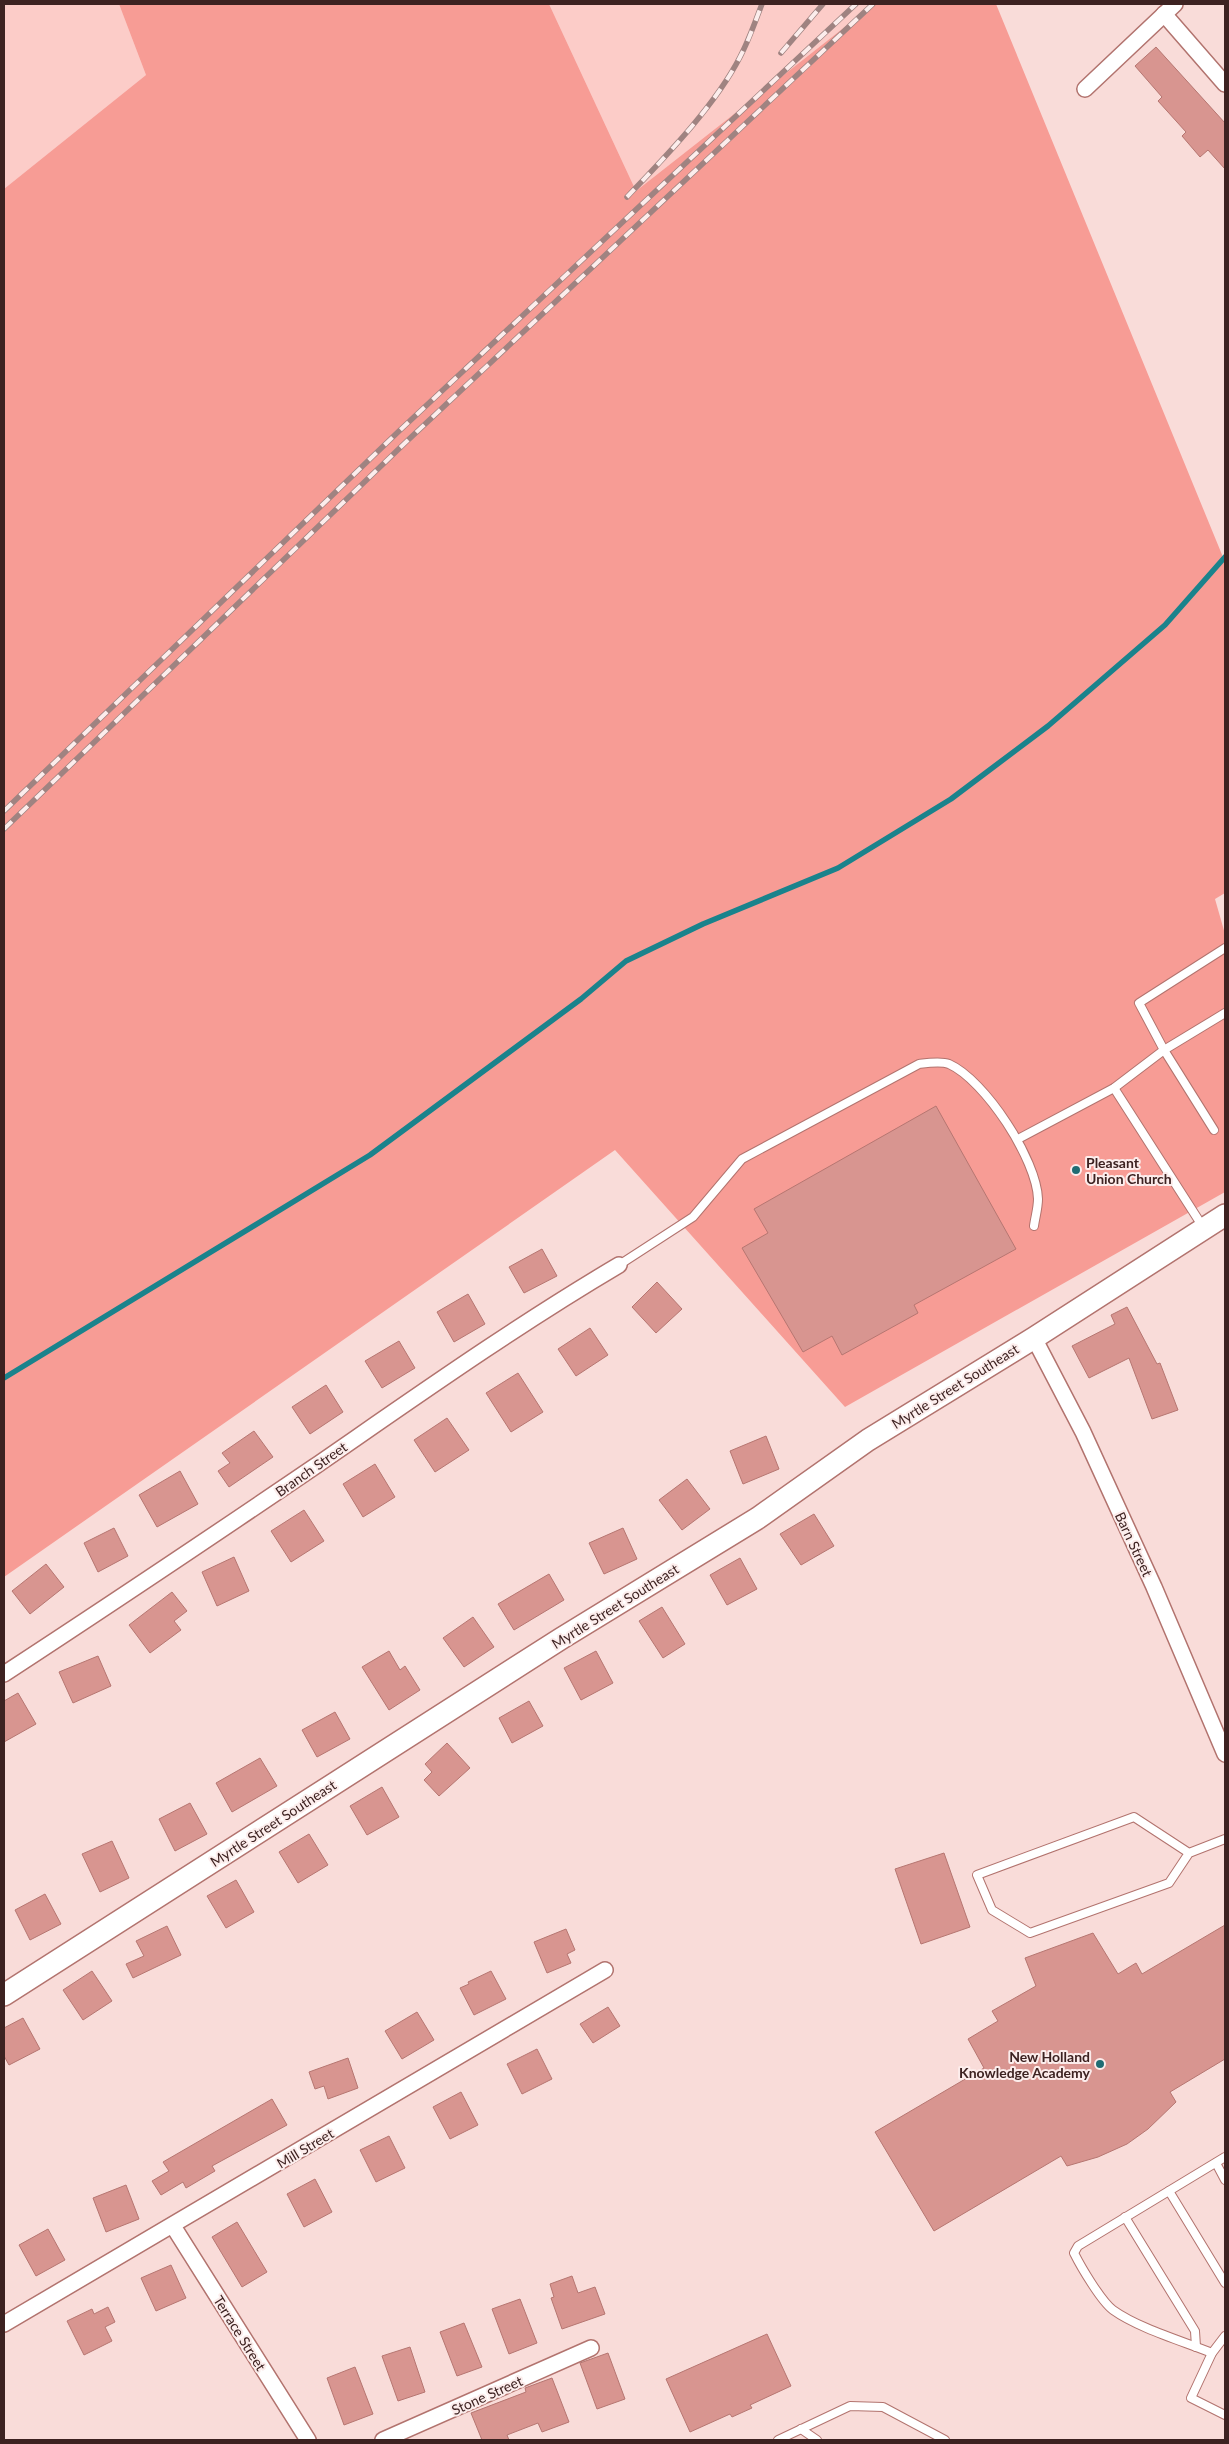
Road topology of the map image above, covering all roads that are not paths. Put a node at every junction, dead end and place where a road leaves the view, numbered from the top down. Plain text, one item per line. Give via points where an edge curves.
1 (1175, 4) edge
2 (1164, 14) junction
3 (1225, 84) edge
4 (1085, 89) dead end
5 (1225, 948) edge
6 (1225, 1013) edge
7 (1164, 1050) junction
8 (1114, 1088) junction
9 (1214, 1130) dead end
10 (1018, 1140) junction
11 (1225, 1216) edge
12 (1034, 1226) dead end
13 (1204, 1229) junction
14 (618, 1265) joint
15 (1034, 1338) junction
16 (4, 1674) edge
17 (1225, 1754) edge
18 (1225, 1839) edge
19 (1189, 1853) junction
20 (606, 1970) dead end
21 (4, 1995) edge
22 (1225, 2157) edge
23 (1216, 2163) junction
24 (1225, 2180) edge
25 (1169, 2190) junction
26 (1125, 2217) junction
27 (173, 2226) junction
28 (1225, 2264) edge
29 (1217, 2270) junction
30 (1225, 2284) edge
31 (4, 2324) edge
32 (1225, 2336) edge
33 (1196, 2347) junction
34 (591, 2348) dead end
35 (1212, 2353) junction
36 (1225, 2415) edge
37 (802, 2429) junction
38 (308, 2440) edge
39 (383, 2440) edge
40 (778, 2440) edge
41 (816, 2440) edge
42 (945, 2440) edge

1 - 2 street
2 - 3 street
2 - 4 street
5 - 7 lane via 1139,1003
6 - 7 lane
7 - 8 lane
7 - 9 lane
8 - 10 lane
8 - 13 lane
10 - 12 lane via 1032,1172 1038,1200
10 - 14 lane via 965,1074 947,1063 919,1064 742,1160 693,1217
11 - 13 street, Myrtle Street Southeast
13 - 15 street, Myrtle Street Southeast
14 - 16 street, Branch Street via 506,1336 199,1546
15 - 17 street, Barn Street via 1083,1432
15 - 21 street, Myrtle Street Southeast via 868,1440 758,1518 562,1638
18 - 19 lane
19 - 19 lane via 1169,1883 1030,1933 992,1910 977,1875 1134,1817
20 - 27 street, Mill Street
22 - 23 lane
23 - 24 lane
23 - 25 lane
25 - 26 lane
25 - 29 lane
26 - 33 lane via 1195,2331
26 - 33 lane via 1078,2246 1074,2253 1080,2266 1111,2308
27 - 31 street, Mill Street
27 - 38 street, Terrace Street
28 - 29 lane
29 - 30 lane
32 - 35 lane
33 - 35 lane
34 - 39 street, Stone Street
35 - 36 lane via 1191,2398
37 - 40 lane
37 - 41 lane
37 - 42 lane via 850,2406 883,2407

